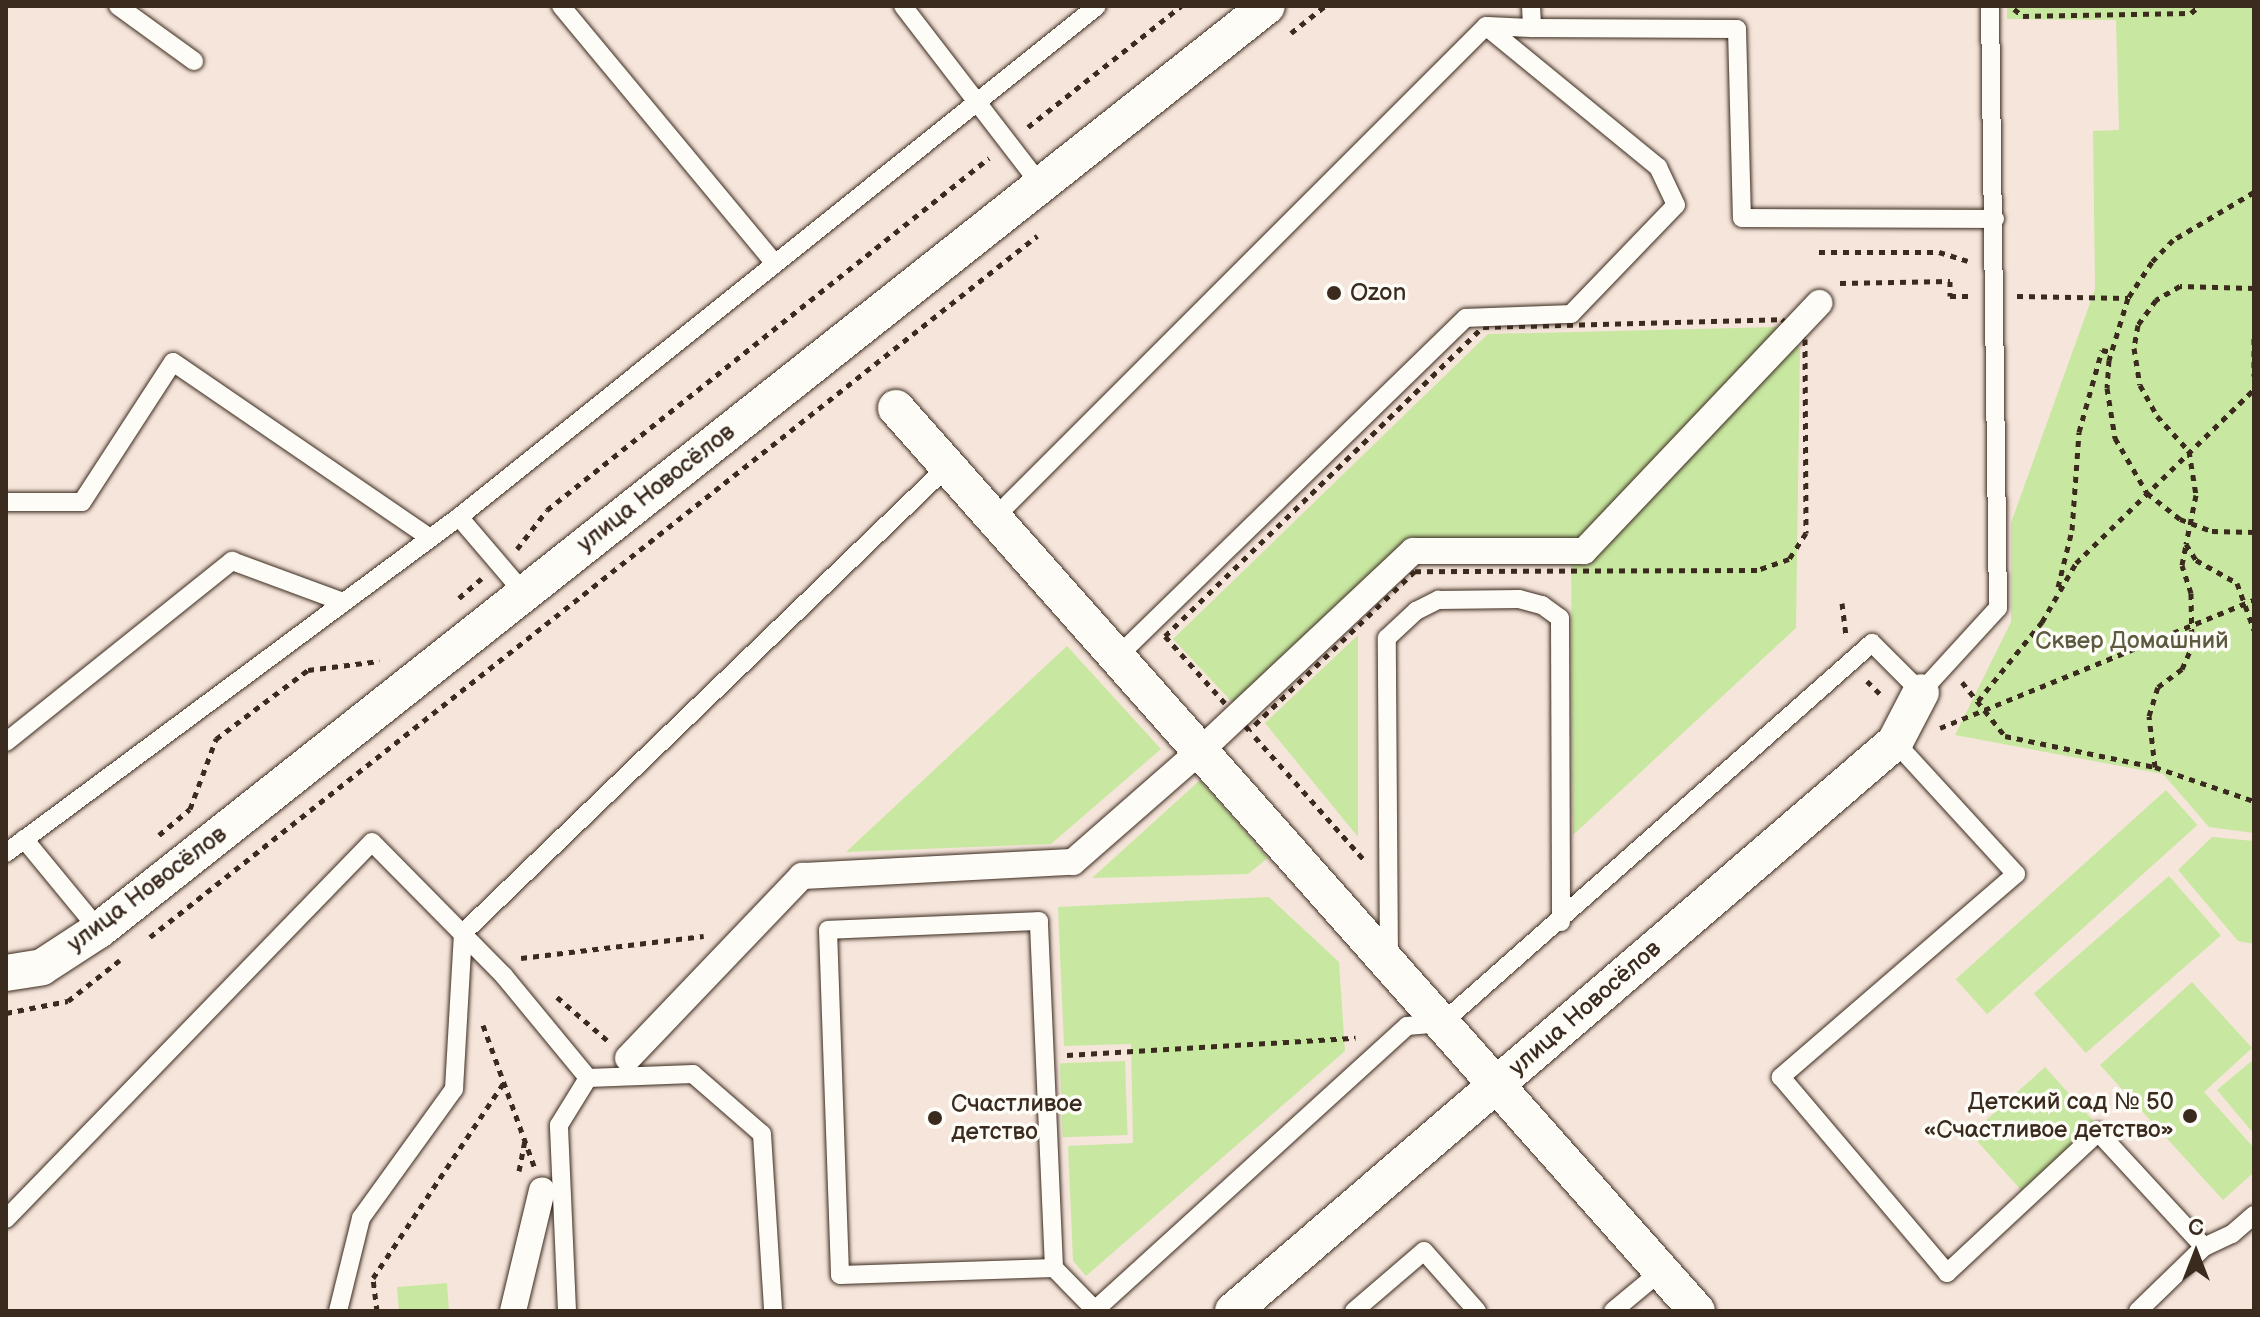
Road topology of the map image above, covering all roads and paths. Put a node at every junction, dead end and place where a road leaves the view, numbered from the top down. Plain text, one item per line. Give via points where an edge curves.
1 (118, 6) edge
2 (561, 6) edge
3 (903, 6) edge
4 (1097, 6) edge
5 (1181, 6) edge
6 (1267, 6) edge
7 (1325, 6) edge
8 (1531, 6) edge
9 (1990, 6) edge
10 (2010, 6) edge
11 (2199, 6) edge
12 (1486, 26) junction
13 (1532, 28) junction
14 (1288, 36) dead end
15 (194, 61) dead end
16 (977, 101) junction
17 (1009, 142) junction
18 (1040, 184) junction
19 (2254, 192) edge
20 (1995, 219) junction
21 (1040, 233) dead end
22 (1819, 252) dead end
23 (773, 261) junction
24 (1972, 266) dead end
25 (1976, 281) dead end
26 (2254, 288) edge
27 (1826, 293) joint
28 (1995, 296) junction
29 (2128, 298) junction
30 (1796, 327) junction
31 (2254, 338) edge
32 (2111, 352) junction
33 (2254, 376) edge
34 (2254, 389) edge
35 (896, 408) dead end
36 (2189, 451) junction
37 (948, 466) junction
38 (2147, 493) junction
39 (6, 502) edge
40 (459, 517) junction
41 (995, 517) junction
42 (2187, 521) junction
43 (2254, 532) edge
44 (429, 537) junction
45 (2186, 544) junction
46 (499, 564) junction
47 (2057, 591) junction
48 (524, 593) junction
49 (2254, 600) edge
50 (343, 602) junction
51 (453, 603) dead end
52 (1842, 603) dead end
53 (2244, 604) junction
54 (2192, 625) junction
55 (2254, 630) edge
56 (1118, 656) junction
57 (385, 657) dead end
58 (1850, 663) junction
59 (1947, 666) junction
60 (1978, 701) junction
61 (1987, 710) junction
62 (1237, 716) junction
63 (1908, 718) junction
64 (6, 742) edge
65 (1200, 751) junction
66 (2155, 767) junction
67 (2254, 801) edge
68 (156, 837) dead end
69 (24, 839) junction
70 (6, 853) edge
71 (1561, 922) junction
72 (99, 930) junction
73 (463, 933) junction
74 (142, 943) dead end
75 (130, 953) dead end
76 (517, 962) dead end
77 (1389, 963) junction
78 (528, 972) dead end
79 (6, 973) edge
80 (550, 991) dead end
81 (6, 1013) edge
82 (1442, 1023) junction
83 (1370, 1037) dead end
84 (1046, 1056) junction
85 (628, 1058) joint
86 (588, 1078) junction
87 (506, 1081) dead end
88 (1496, 1084) junction
89 (542, 1190) dead end
90 (2254, 1215) edge
91 (6, 1219) edge
92 (2204, 1247) junction
93 (1054, 1268) junction
94 (1661, 1271) junction
95 (338, 1311) edge
96 (377, 1311) edge
97 (513, 1311) edge
98 (567, 1311) edge
99 (773, 1311) edge
100 (1233, 1311) edge
101 (1354, 1311) edge
102 (1477, 1311) edge
103 (1613, 1311) edge
104 (1697, 1311) edge
105 (2138, 1311) edge

1 - 15 lane
2 - 23 lane
3 - 16 lane
4 - 16 lane
5 - 17 path
6 - 18 street, улица Новосёлов
7 - 14 path
8 - 13 lane
9 - 20 lane
10 - 11 path via 2023,16 2191,13
12 - 13 lane
12 - 41 lane
12 - 56 lane via 1658,167 1676,205 1571,314 1466,318
13 - 20 lane via 1737,29 1742,218
16 - 17 lane
16 - 23 lane
17 - 18 lane
17 - 46 path via 547,510 524,544
18 - 48 street, улица Новосёлов
19 - 29 path via 2173,240
20 - 28 lane
21 - 74 path
22 - 24 path via 1939,252 1961,255
23 - 40 lane
25 - 27 path via 1979,296 1950,296 1950,281
26 - 36 path via 2180,286 2156,300 2138,325 2134,348 2140,385 2157,416
27 - 30 street
28 - 29 path
28 - 59 lane via 1998,608
29 - 32 path
30 - 62 street via 1584,551 1413,551
30 - 62 path via 1805,339 1806,533 1789,559 1757,570 1415,571 1249,730
30 - 62 path via 1782,319 1483,327 1165,636
31 - 33 path
32 - 38 path via 2107,388 2115,438
32 - 47 path via 2102,350 2079,432 2072,530
34 - 36 path
35 - 37 street
36 - 38 path
36 - 42 path via 2196,495
37 - 41 street
37 - 73 lane
38 - 42 path
38 - 47 path via 2076,563
39 - 44 lane via 82,502 173,362
40 - 44 lane
40 - 46 lane
41 - 56 street
42 - 43 path via 2212,531
42 - 45 path
44 - 50 lane
45 - 53 path via 2196,560 2237,583
45 - 54 path via 2182,565
46 - 48 lane
46 - 51 path
47 - 60 path via 2042,622
48 - 72 street, улица Новосёлов
49 - 53 path
50 - 64 lane via 232,561
50 - 69 lane
52 - 58 path
53 - 54 path
53 - 55 path
54 - 61 path
54 - 66 path via 2182,669 2158,687 2149,716
56 - 65 street
57 - 68 path via 375,665 308,670 216,739 190,809
58 - 63 path
58 - 63 lane via 1872,643
58 - 71 lane
59 - 60 path
59 - 63 lane
60 - 61 path
61 - 63 path via 1922,734
61 - 66 path via 2005,736
62 - 65 street
63 - 88 street, улица Новосёлов
63 - 92 lane via 2016,874 1781,1077 1947,1273 2098,1132
65 - 77 street
65 - 85 street via 1073,862 802,876
66 - 67 path
69 - 70 lane
69 - 72 lane
71 - 77 lane via 1560,618 1542,605 1519,599 1438,600 1416,611 1387,638
71 - 82 lane
72 - 79 street, улица Новосёлов via 42,967
73 - 86 lane
73 - 91 lane via 372,842
73 - 95 lane via 454,1089 361,1218
75 - 81 path via 68,1001
76 - 78 path
77 - 82 street
80 - 85 path
82 - 88 street
82 - 93 lane via 1407,1026 1095,1310
83 - 84 path
84 - 93 lane
84 - 93 lane via 1039,921 828,930 840,1275
86 - 98 lane via 559,1125
86 - 99 lane via 693,1074 762,1134
87 - 96 path via 373,1278
88 - 94 street
88 - 100 street, улица Новосёлов
89 - 97 street
90 - 92 lane
92 - 105 lane
94 - 103 lane
94 - 104 street
101 - 102 lane via 1424,1251

